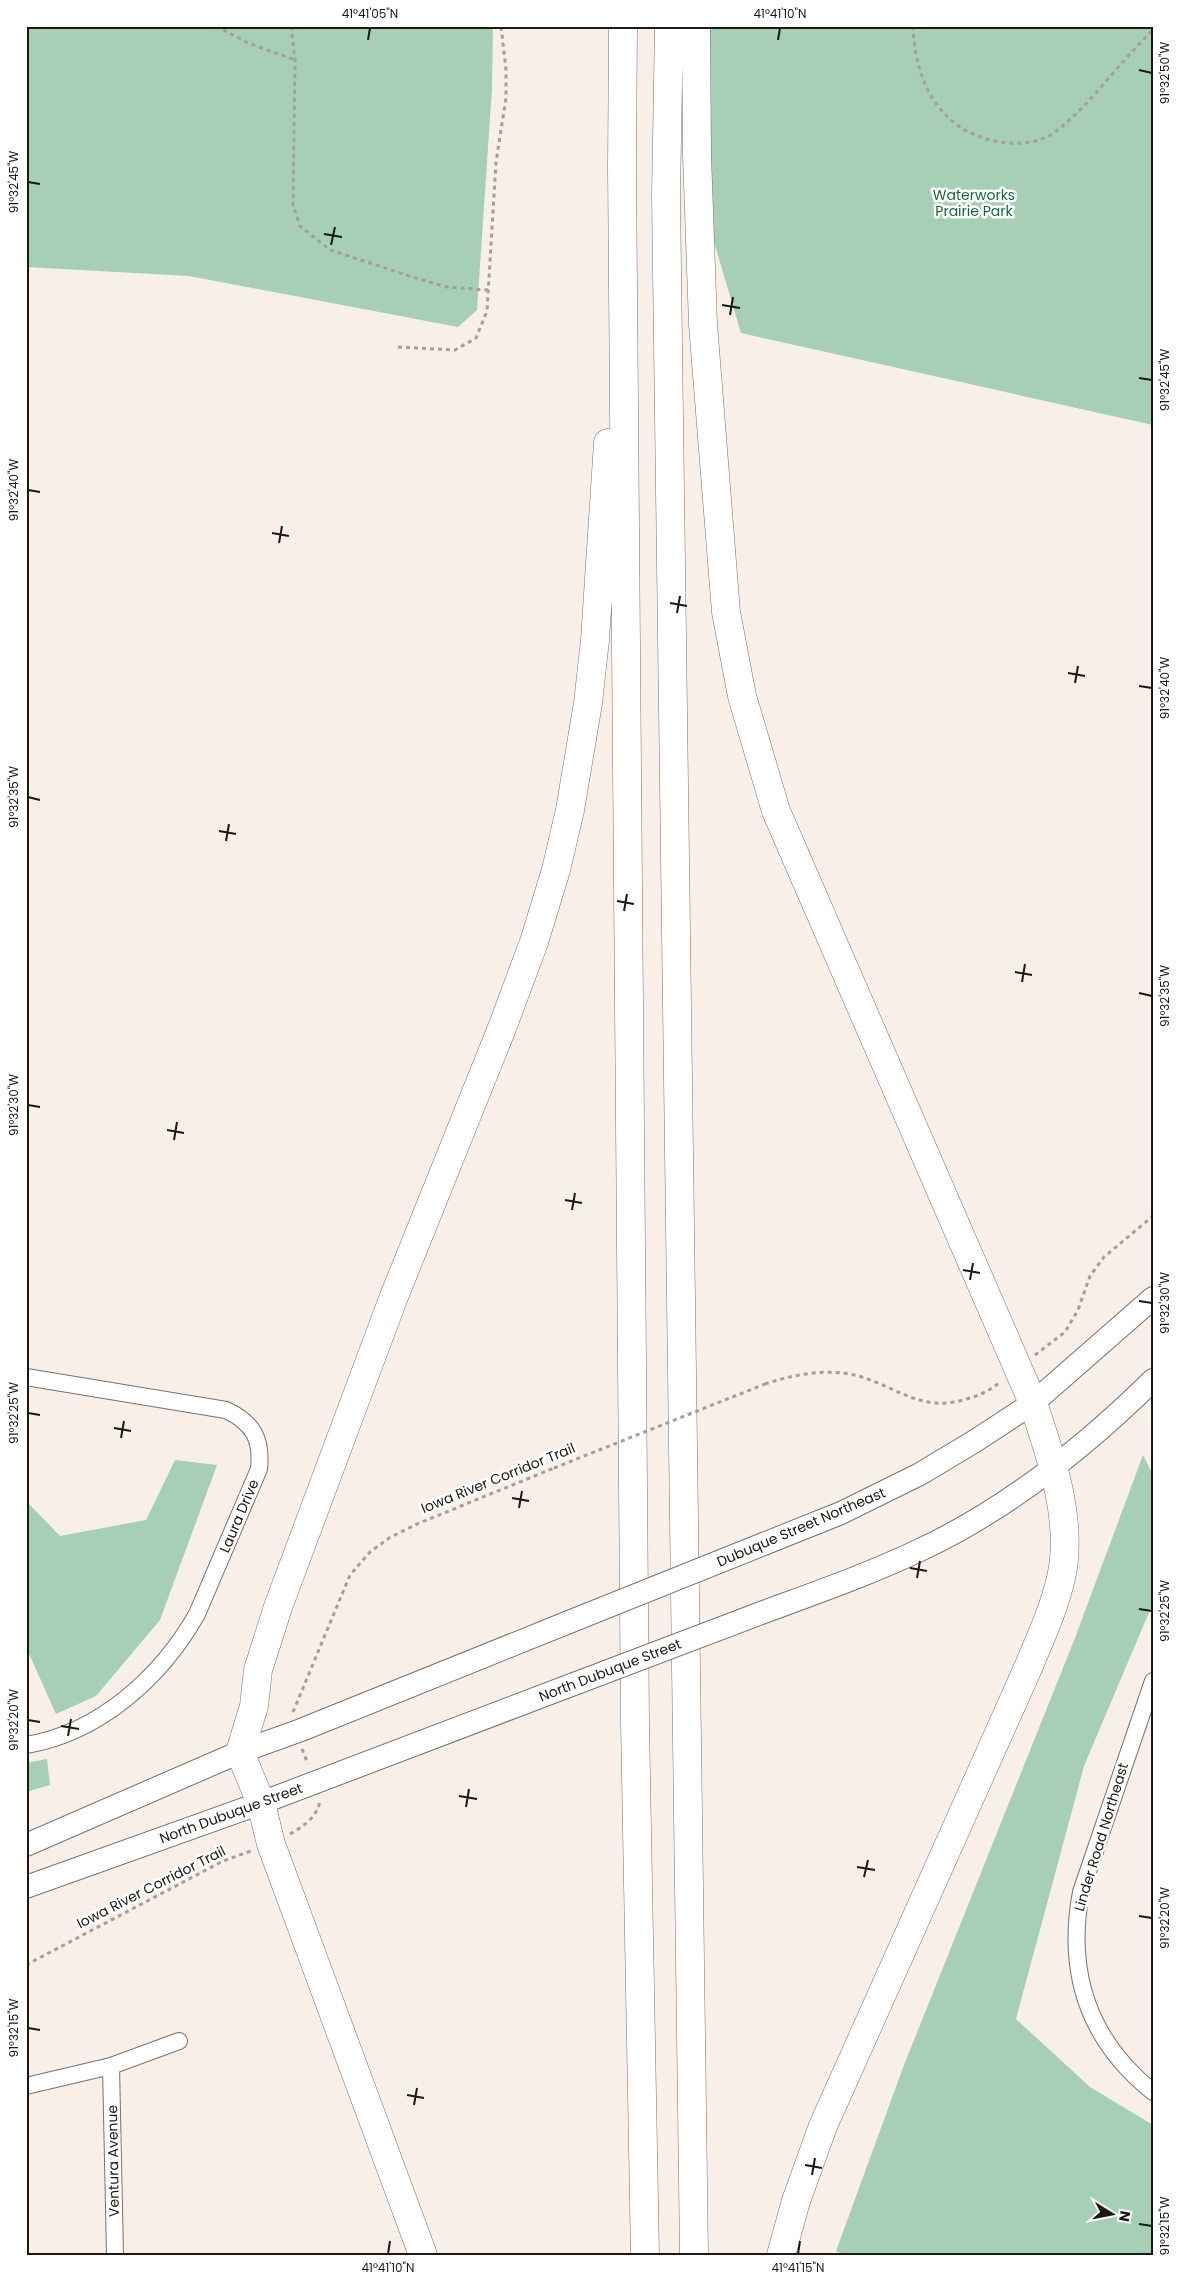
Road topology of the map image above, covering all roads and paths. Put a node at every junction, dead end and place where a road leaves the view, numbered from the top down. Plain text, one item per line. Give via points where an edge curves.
1 (216, 26) edge
2 (291, 26) edge
3 (501, 26) edge
4 (623, 26) edge
5 (669, 26) edge
6 (696, 26) edge
7 (913, 26) edge
8 (1153, 30) edge
9 (295, 60) junction
10 (622, 167) junction
11 (488, 290) junction
12 (398, 347) dead end
13 (1153, 1216) edge
14 (1153, 1298) edge
15 (1019, 1368) junction
16 (26, 1377) edge
17 (1153, 1380) edge
18 (1033, 1402) junction
19 (1054, 1467) junction
20 (1153, 1682) edge
21 (295, 1732) junction
22 (26, 1745) edge
23 (240, 1752) junction
24 (315, 1782) junction
25 (261, 1804) junction
26 (271, 1844) junction
27 (26, 1845) edge
28 (26, 1887) edge
29 (26, 1965) edge
30 (179, 2041) dead end
31 (111, 2066) junction
32 (26, 2086) edge
33 (1153, 2092) edge
34 (115, 2255) edge
35 (423, 2255) edge
36 (645, 2255) edge
37 (694, 2255) edge
38 (781, 2255) edge

1 - 9 path via 248,43
2 - 9 path
3 - 11 path via 506,98 496,162
4 - 10 highway
5 - 37 highway via 666,196
6 - 15 highway via 703,324 726,612 742,696 776,811
7 - 8 path via 918,66 930,97 950,120 968,133 1001,142 1025,144 1054,133
9 - 11 path via 294,205 300,226 330,250 419,280 447,287
10 - 23 highway via 595,640 584,737 560,853 534,942 506,1020 393,1299 278,1607 258,1670 254,1706
10 - 36 highway via 635,1723
11 - 12 path via 487,311 476,338 456,350
13 - 15 path, Iowa River Corridor Trail via 1104,1257 1090,1276 1078,1310 1065,1332
14 - 18 main road, Dubuque Street Northeast
15 - 18 highway
15 - 21 path, Iowa River Corridor Trail, bridge via 986,1393 950,1404 924,1403 870,1378 843,1373 801,1375 765,1384 389,1538 370,1552 350,1575 293,1708
16 - 22 street, Laura Drive via 226,1410 250,1426 261,1454 259,1469 197,1614 164,1662 144,1684 96,1718 63,1735
17 - 19 main road, North Dubuque Street
18 - 19 highway
18 - 21 main road, Dubuque Street Northeast, bridge via 920,1474 842,1513
19 - 24 main road, North Dubuque Street, bridge via 972,1523 874,1571
19 - 38 highway via 1066,1544 1055,1603 822,2126
20 - 33 street, Linder Road Northeast via 1081,1892 1075,1951 1086,2003 1100,2032 1126,2068
21 - 23 main road
21 - 24 path, Iowa River Corridor Trail
23 - 25 highway
23 - 27 main road
24 - 25 main road, North Dubuque Street
24 - 26 path, Iowa River Corridor Trail via 320,1802 316,1812 304,1826
25 - 26 highway
25 - 28 main road, North Dubuque Street
26 - 29 path, Iowa River Corridor Trail via 223,1861
26 - 35 highway
30 - 31 street
31 - 32 street
31 - 34 street, Ventura Avenue

